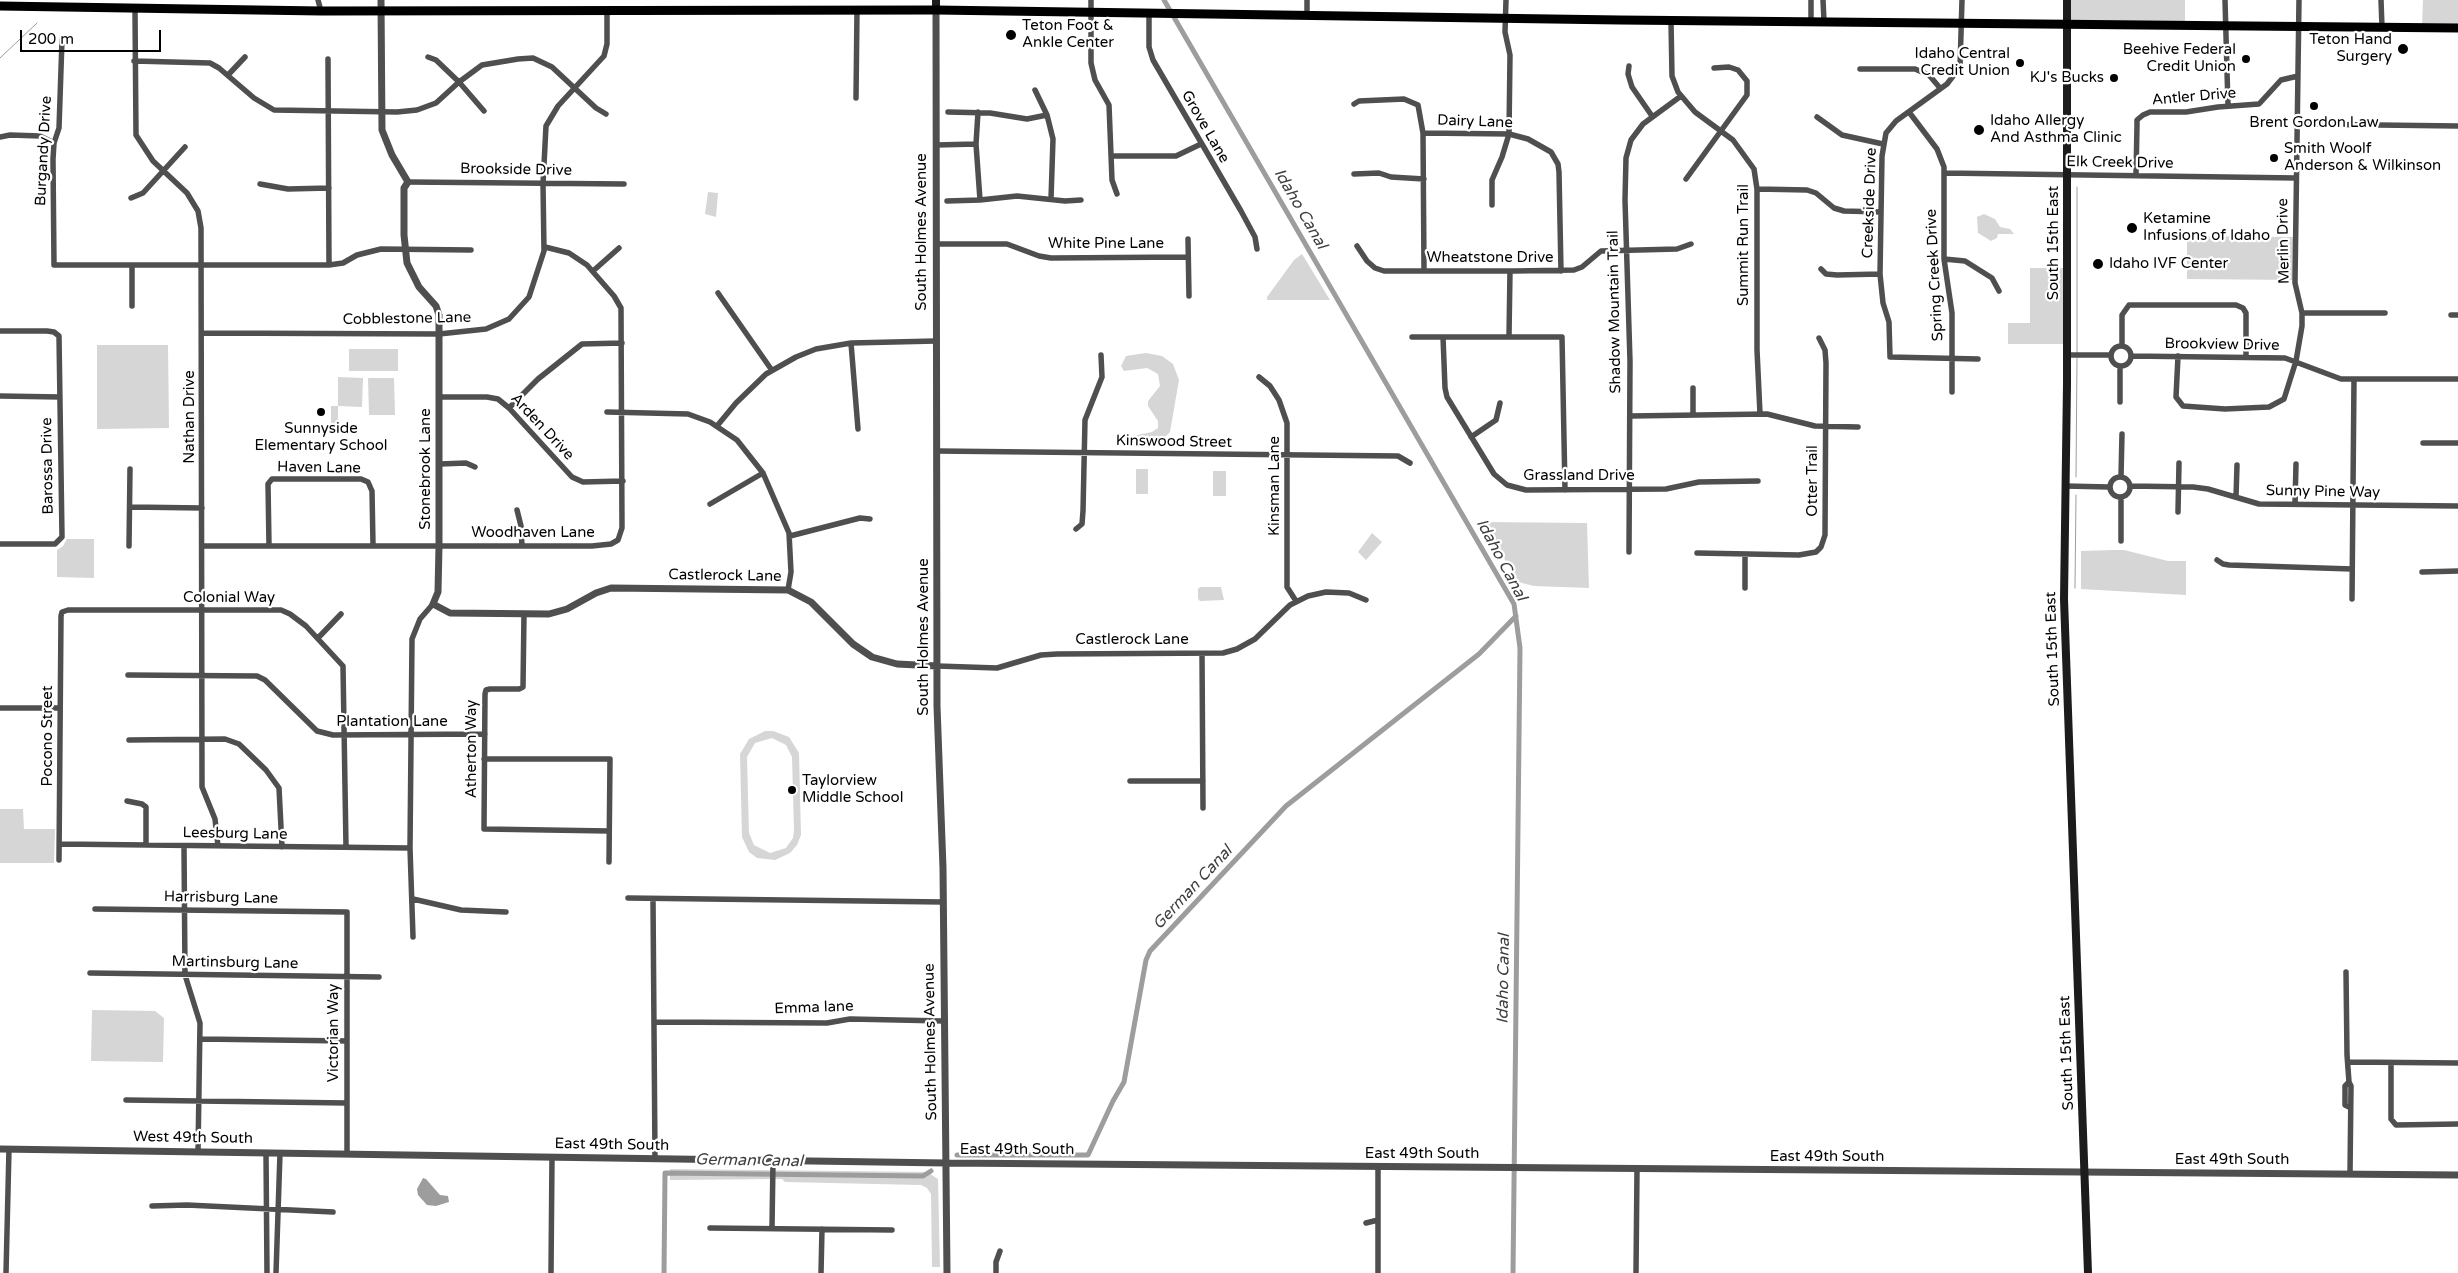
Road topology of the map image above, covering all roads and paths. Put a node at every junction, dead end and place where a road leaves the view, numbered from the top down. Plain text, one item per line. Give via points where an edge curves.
1 (318, 0) edge
2 (381, 0) edge
3 (1091, 0) edge
4 (1307, 0) edge
5 (1506, 0) edge
6 (1812, 0) edge
7 (1823, 0) edge
8 (1962, 0) edge
9 (2066, 0) edge
10 (2225, 0) edge
11 (2299, 0) edge
12 (2381, 0) edge
13 (92, 5) edge
14 (936, 5) edge
15 (0, 6) edge
16 (135, 10) junction
17 (381, 10) junction
18 (857, 10) junction
19 (322, 11) junction
20 (607, 12) junction
21 (1091, 12) junction
22 (1149, 13) junction
23 (1307, 14) junction
24 (1506, 17) junction
25 (1671, 21) junction
26 (1811, 21) junction
27 (1824, 21) junction
28 (1961, 22) junction
29 (2067, 23) junction
30 (2225, 25) junction
31 (2299, 26) junction
32 (2382, 27) junction
33 (2458, 28) edge
34 (62, 40) dead end
35 (245, 57) dead end
36 (428, 57) dead end
37 (328, 59) dead end
38 (134, 61) junction
39 (1629, 66) dead end
40 (1714, 68) dead end
41 (1860, 69) dead end
42 (228, 75) junction
43 (2298, 76) junction
44 (459, 82) junction
45 (1940, 88) junction
46 (575, 89) junction
47 (1035, 90) dead end
48 (1681, 96) junction
49 (856, 98) dead end
50 (1354, 104) dead end
51 (2228, 106) junction
52 (329, 111) junction
53 (381, 111) junction
54 (484, 111) dead end
55 (948, 112) dead end
56 (978, 112) junction
57 (1909, 112) junction
58 (606, 114) dead end
59 (1046, 116) junction
60 (1652, 116) junction
61 (1817, 117) dead end
62 (2298, 124) junction
63 (2458, 126) edge
64 (1423, 133) junction
65 (1721, 133) junction
66 (1509, 134) junction
67 (0, 137) edge
68 (54, 143) junction
69 (976, 144) junction
70 (1201, 144) junction
71 (1883, 144) junction
72 (936, 145) junction
73 (185, 147) dead end
74 (1111, 156) junction
75 (164, 172) junction
76 (1944, 173) junction
77 (1354, 174) dead end
78 (2068, 174) junction
79 (2136, 175) junction
80 (2296, 178) junction
81 (1424, 179) junction
82 (1686, 179) dead end
83 (408, 182) junction
84 (260, 184) dead end
85 (543, 184) junction
86 (624, 184) dead end
87 (329, 188) junction
88 (1757, 189) junction
89 (1117, 194) dead end
90 (131, 198) dead end
91 (1051, 199) junction
92 (947, 200) dead end
93 (980, 200) junction
94 (1080, 200) dead end
95 (1492, 205) dead end
96 (1880, 212) junction
97 (1188, 238) dead end
98 (936, 244) junction
99 (1690, 244) dead end
100 (1357, 246) dead end
101 (545, 247) junction
102 (619, 248) dead end
103 (405, 249) junction
104 (1257, 249) dead end
105 (1627, 249) junction
106 (471, 250) dead end
107 (1188, 257) junction
108 (1944, 259) junction
109 (202, 266) junction
110 (329, 266) junction
111 (132, 267) junction
112 (1821, 269) dead end
113 (1424, 270) junction
114 (593, 271) junction
115 (1510, 271) junction
116 (1561, 271) junction
117 (1880, 274) junction
118 (1999, 291) dead end
119 (718, 293) dead end
120 (1188, 296) dead end
121 (132, 306) dead end
122 (2302, 313) junction
123 (2385, 313) dead end
124 (2451, 315) dead end
125 (2458, 315) edge
126 (0, 331) edge
127 (203, 333) junction
128 (439, 334) junction
129 (1509, 336) junction
130 (1412, 337) dead end
131 (1443, 337) junction
132 (1819, 338) dead end
133 (936, 341) junction
134 (622, 343) junction
135 (850, 343) junction
136 (2122, 346) junction
137 (1100, 355) dead end
138 (2070, 355) junction
139 (2111, 355) junction
140 (2131, 356) junction
141 (2178, 356) junction
142 (2246, 357) junction
143 (1952, 358) junction
144 (1978, 359) dead end
145 (2296, 362) junction
146 (2120, 366) junction
147 (771, 370) junction
148 (1260, 377) dead end
149 (2354, 379) junction
150 (2458, 380) edge
151 (1693, 388) dead end
152 (1952, 392) dead end
153 (0, 396) edge
154 (60, 397) junction
155 (440, 397) junction
156 (2120, 402) dead end
157 (1500, 403) dead end
158 (509, 408) junction
159 (607, 412) dead end
160 (622, 412) junction
161 (1760, 414) junction
162 (1693, 415) junction
163 (1630, 416) junction
164 (717, 426) junction
165 (1825, 426) junction
166 (1858, 427) dead end
167 (858, 429) dead end
168 (2122, 434) dead end
169 (1470, 437) junction
170 (2423, 443) dead end
171 (2458, 443) edge
172 (937, 452) junction
173 (1083, 454) junction
174 (1287, 455) junction
175 (1410, 463) dead end
176 (440, 464) junction
177 (2179, 464) dead end
178 (2237, 464) dead end
179 (2296, 464) dead end
180 (475, 467) dead end
181 (130, 469) dead end
182 (763, 473) junction
183 (2121, 477) junction
184 (623, 481) junction
185 (1758, 481) dead end
186 (2065, 486) junction
187 (2130, 486) junction
188 (2179, 486) junction
189 (2109, 487) junction
190 (1630, 489) junction
191 (1565, 490) junction
192 (2121, 497) junction
193 (2236, 497) junction
194 (710, 504) dead end
195 (2295, 504) junction
196 (2352, 506) junction
197 (2458, 506) edge
198 (130, 507) junction
199 (202, 508) junction
200 (517, 510) dead end
201 (2178, 512) dead end
202 (870, 519) dead end
203 (1076, 529) dead end
204 (790, 536) junction
205 (2120, 541) dead end
206 (0, 544) edge
207 (269, 545) junction
208 (373, 545) junction
209 (129, 546) dead end
210 (202, 546) junction
211 (439, 546) junction
212 (522, 546) junction
213 (1629, 552) dead end
214 (1697, 553) dead end
215 (1745, 554) junction
216 (2217, 560) dead end
217 (2352, 569) junction
218 (2458, 571) edge
219 (2422, 572) dead end
220 (1745, 588) dead end
221 (788, 590) junction
222 (2352, 599) dead end
223 (1366, 600) dead end
224 (1296, 601) junction
225 (433, 604) junction
226 (202, 610) junction
227 (62, 612) joint
228 (341, 614) dead end
229 (524, 614) junction
230 (318, 638) junction
231 (1202, 654) junction
232 (938, 666) junction
233 (128, 675) dead end
234 (202, 675) junction
235 (0, 708) edge
236 (60, 708) junction
237 (484, 734) junction
238 (411, 735) junction
239 (345, 736) junction
240 (129, 740) dead end
241 (202, 741) junction
242 (484, 759) junction
243 (1130, 781) dead end
244 (1203, 781) junction
245 (127, 801) dead end
246 (1203, 808) dead end
247 (610, 831) junction
248 (60, 844) junction
249 (146, 845) junction
250 (184, 846) junction
251 (218, 846) junction
252 (282, 847) junction
253 (346, 847) junction
254 (410, 848) junction
255 (59, 860) dead end
256 (609, 862) dead end
257 (628, 898) dead end
258 (413, 899) junction
259 (653, 899) junction
260 (943, 902) junction
261 (94, 909) dead end
262 (184, 910) junction
263 (347, 912) joint
264 (506, 912) dead end
265 (413, 937) dead end
266 (2346, 972) dead end
267 (90, 973) dead end
268 (185, 975) junction
269 (346, 977) junction
270 (379, 977) dead end
271 (944, 1021) junction
272 (655, 1022) junction
273 (200, 1039) junction
274 (347, 1041) junction
275 (2348, 1062) junction
276 (2391, 1062) junction
277 (2458, 1063) edge
278 (126, 1100) dead end
279 (199, 1102) junction
280 (347, 1103) junction
281 (2458, 1124) edge
282 (0, 1149) edge
283 (9, 1149) junction
284 (198, 1152) junction
285 (266, 1153) junction
286 (280, 1153) junction
287 (347, 1154) junction
288 (386, 1155) joint
289 (552, 1157) junction
290 (656, 1159) junction
291 (773, 1161) junction
292 (946, 1164) junction
293 (1378, 1167) junction
294 (1638, 1169) junction
295 (2085, 1173) junction
296 (2350, 1174) junction
297 (2458, 1175) edge
298 (152, 1206) dead end
299 (267, 1210) junction
300 (277, 1210) junction
301 (333, 1212) dead end
302 (1378, 1220) junction
303 (1366, 1223) dead end
304 (710, 1228) dead end
305 (772, 1228) junction
306 (822, 1229) junction
307 (892, 1230) dead end
308 (1000, 1251) dead end
309 (6, 1273) edge
310 (267, 1273) edge
311 (276, 1273) edge
312 (551, 1273) edge
313 (821, 1273) edge
314 (947, 1273) edge
315 (996, 1273) edge
316 (1378, 1273) edge
317 (1636, 1273) edge
318 (2088, 1273) edge

1 - 19 street
2 - 17 street
3 - 21 street
4 - 23 street
5 - 24 street
6 - 26 street
7 - 27 street
8 - 28 street, Creekside Drive
9 - 29 main road, South 15th East
10 - 30 street
11 - 31 street, Merlin Drive
12 - 32 street
13 - 15 main road
13 - 16 main road
14 - 18 main road
14 - 21 main road
14 - 72 street, South Holmes Avenue
16 - 19 main road
16 - 38 street, Nathan Drive
17 - 19 main road
17 - 20 main road
17 - 53 street
18 - 20 main road
18 - 49 street
20 - 46 street, Cobblestone Lane via 604,56
21 - 22 main road
21 - 74 street via 1091,63 1095,80 1109,105
22 - 23 main road
22 - 70 street, Grove Lane via 1149,47 1153,60
23 - 24 main road
24 - 25 main road
24 - 66 street via 1505,32 1510,55
25 - 26 main road
25 - 48 street, Summit Run Trail via 1672,76
26 - 27 main road
27 - 28 main road
28 - 29 main road
28 - 45 street, Creekside Drive via 1960,67
29 - 30 main road
29 - 78 main road, South 15th East
30 - 31 main road
30 - 51 street
31 - 32 main road
31 - 43 street, Merlin Drive
32 - 33 main road
34 - 68 street, Burgandy Drive via 59,128
35 - 42 street
36 - 44 street via 436,60
37 - 52 street
38 - 42 street via 210,63
38 - 75 street, Nathan Drive via 136,135
39 - 60 street via 1632,87
40 - 65 street via 1734,68 1746,78 1748,88
41 - 45 street via 1922,71
42 - 52 street via 254,98 274,110
43 - 51 street, Antler Drive via 2281,80 2259,104
43 - 62 street, Merlin Drive
44 - 46 street via 489,62 527,58 552,67
44 - 53 street via 447,95 428,107
44 - 54 street
45 - 57 street, Creekside Drive
46 - 58 street
46 - 85 street, Cobblestone Lane via 558,106 546,126
47 - 59 street
48 - 60 street, Shadow Mountain Trail
48 - 65 street, Summit Run Trail
50 - 64 street via 1359,101 1410,99 1420,110
51 - 79 street, Antler Drive via 2143,115 2137,120
52 - 53 street
52 - 87 street
53 - 83 street via 385,140
55 - 56 street
56 - 59 street via 1027,119
56 - 69 street
57 - 71 street, Creekside Drive via 1886,133
57 - 76 street, Spring Creek Drive via 1937,149
59 - 91 street via 1054,151
60 - 105 street, Shadow Mountain Trail via 1628,146 1625,170
61 - 71 street via 1842,135
62 - 63 street
62 - 80 street, Merlin Drive
64 - 66 street, Dairy Lane
64 - 81 street
65 - 82 street
65 - 88 street, Summit Run Trail via 1734,140 1750,160
66 - 95 street via 1492,180
66 - 116 street, Dairy Lane via 1543,146 1558,164
67 - 68 street via 40,136
68 - 111 street, Burgandy Drive via 53,263 58,266
69 - 72 street
69 - 93 street
70 - 74 street via 1176,156
70 - 104 street, Grove Lane via 1255,237
71 - 96 street, Creekside Drive
72 - 98 street, South Holmes Avenue
73 - 75 street
74 - 89 street via 1112,180
75 - 90 street via 142,193
75 - 109 street, Nathan Drive via 187,193 198,211
76 - 78 street, Elk Creek Drive
76 - 108 street, Spring Creek Drive
77 - 81 street via 1379,173
78 - 79 street, Elk Creek Drive
78 - 138 main road, South 15th East
79 - 80 street, Elk Creek Drive
80 - 122 street, Merlin Drive via 2295,283
81 - 113 street
83 - 85 street, Brookside Drive
83 - 103 street, Stonebrook Lane via 404,188
84 - 87 street via 288,189
85 - 86 street, Brookside Drive
85 - 101 street, Cobblestone Lane
87 - 110 street
88 - 96 street via 1807,190 1839,210
88 - 161 street, Summit Run Trail
91 - 93 street via 1017,196
91 - 94 street
92 - 93 street
96 - 117 street, Creekside Drive
97 - 107 street
98 - 107 street, White Pine Lane via 1007,244 1051,258
98 - 133 street, South Holmes Avenue
99 - 105 street, Wheatstone Drive via 1676,249
100 - 113 street, Wheatstone Drive via 1378,270
101 - 114 street, Woodhaven Lane via 569,253
101 - 128 street, Cobblestone Lane via 533,290 509,319 486,329
102 - 114 street
103 - 106 street
103 - 110 street via 373,250
103 - 128 street, Stonebrook Lane via 410,273 438,311
105 - 116 street, Wheatstone Drive via 1601,250 1582,267
105 - 163 street, Shadow Mountain Trail
107 - 120 street
108 - 118 street via 1958,259 1972,265 1992,278
108 - 143 street, Spring Creek Drive via 1952,313
109 - 110 street
109 - 111 street
109 - 127 street, Nathan Drive
111 - 121 street
112 - 117 street via 1826,274 1836,275
113 - 115 street, Wheatstone Drive
114 - 134 street, Woodhaven Lane via 619,304
115 - 116 street, Wheatstone Drive
115 - 129 street
117 - 143 street, Creekside Drive via 1889,322 1890,356
119 - 147 street
122 - 123 street
122 - 145 street, Merlin Drive
124 - 125 street
126 - 154 street, Barossa Drive via 54,332 59,336
127 - 128 street, Cobblestone Lane
127 - 199 street, Nathan Drive
128 - 155 street, Stonebrook Lane
129 - 131 street
129 - 191 street via 1562,337
130 - 131 street
131 - 169 street, Grassland Drive via 1445,388
132 - 165 street, Otter Trail via 1825,350
133 - 135 street
133 - 172 street, South Holmes Avenue
134 - 158 street via 582,344 538,378
134 - 160 street, Woodhaven Lane
135 - 147 street via 816,349
135 - 167 street
136 - 139 street
136 - 140 street via 2129,350
136 - 142 street via 2122,315 2129,305 2236,305 2246,313
137 - 173 street via 1102,377 1087,411
138 - 139 street
138 - 186 main road, South 15th East
139 - 146 street via 2114,364
140 - 141 street, Brookview Drive
140 - 146 street via 2127,364
141 - 142 street, Brookview Drive
141 - 145 street, Merlin Drive via 2176,397 2183,406 2190,408 2234,409 2277,404 2284,399
142 - 145 street, Brookview Drive via 2285,358
143 - 144 street, Spring Creek Drive
143 - 152 street, Spring Creek Drive
145 - 149 street, Brookview Drive via 2331,377
146 - 156 street
147 - 164 street via 741,397
148 - 174 street, Kinsman Lane via 1270,386 1283,410 1287,423
149 - 150 street, Brookview Drive
149 - 196 street
151 - 162 street
153 - 154 street
154 - 206 street, Barossa Drive via 62,537 55,544
155 - 158 street, Arden Drive via 493,397
155 - 176 street, Stonebrook Lane
157 - 169 street via 1496,420
158 - 184 street, Arden Drive via 576,481
159 - 160 street
160 - 164 street via 677,412 699,417
160 - 184 street, Woodhaven Lane
161 - 162 street
161 - 165 street
162 - 163 street
163 - 190 street, Shadow Mountain Trail
164 - 182 street via 737,440
165 - 166 street
165 - 215 street, Otter Trail via 1825,535 1821,547 1808,555
168 - 183 street
169 - 191 street, Grassland Drive via 1494,474 1507,485 1526,490
170 - 171 street
172 - 173 street, Kinswood Street
172 - 232 street, South Holmes Avenue
173 - 174 street, Kinswood Street
173 - 203 street via 1082,524
174 - 175 street, Kinswood Street via 1398,456
174 - 224 street, Kinsman Lane via 1287,587
176 - 180 street via 466,463
176 - 211 street, Stonebrook Lane
177 - 188 street
178 - 193 street
179 - 195 street
181 - 198 street
182 - 194 street
182 - 204 street
183 - 187 street
183 - 189 street via 2112,480
184 - 212 street, Woodhaven Lane via 622,533 618,540 592,546
185 - 190 street, Grassland Drive via 1699,482 1666,489
186 - 189 street
186 - 295 main road, South 15th East via 2064,608
187 - 188 street, Sunny Pine Way
187 - 192 street via 2129,492
188 - 193 street, Sunny Pine Way via 2208,489
188 - 201 street
189 - 192 street via 2112,494
190 - 191 street, Grassland Drive
190 - 213 street, Shadow Mountain Trail
192 - 205 street
193 - 195 street, Sunny Pine Way via 2259,504
195 - 196 street, Sunny Pine Way
196 - 197 street, Sunny Pine Way
196 - 217 street
198 - 199 street
198 - 209 street
199 - 210 street, Nathan Drive
200 - 212 street
202 - 204 street via 860,518
204 - 221 street
207 - 208 street, Woodhaven Lane
207 - 208 street, Haven Lane via 268,484 272,479 362,479 368,482 372,491
207 - 210 street, Woodhaven Lane
208 - 211 street, Woodhaven Lane
210 - 226 street, Nathan Drive
211 - 212 street, Woodhaven Lane
211 - 225 street, Stonebrook Lane via 438,592
214 - 215 street
215 - 220 street
216 - 217 street via 2229,565
217 - 222 street
218 - 219 street
221 - 229 street, Castlerock Lane via 612,588 557,613
221 - 232 street, Castlerock Lane via 812,602 853,644 872,657 897,664
223 - 224 street, Castlerock Lane via 1350,593 1326,592
224 - 231 street, Castlerock Lane via 1246,645 1223,653
225 - 229 street, Castlerock Lane via 450,613
225 - 238 street, Stonebrook Lane via 420,619 412,639
226 - 227 street, Colonial Way
226 - 230 street, Colonial Way via 281,610
226 - 234 street, Nathan Drive
227 - 236 street, Pocono Street
228 - 230 street
229 - 237 street, Atherton Way via 523,687 486,690
230 - 239 street, Colonial Way via 343,666
231 - 232 street, Castlerock Lane via 1058,654 1041,655 997,668
231 - 244 street
232 - 260 street, South Holmes Avenue
233 - 234 street, Plantation Lane
234 - 239 street, Plantation Lane via 257,676 317,731
234 - 241 street, Nathan Drive
235 - 236 street
236 - 248 street, Pocono Street
237 - 238 street, Plantation Lane
237 - 242 street, Atherton Way
238 - 239 street, Plantation Lane
238 - 254 street, Stonebrook Lane
239 - 253 street, Colonial Way
240 - 241 street
241 - 251 street, Nathan Drive via 202,787 215,819
241 - 252 street via 225,739 239,744 277,784 281,796
242 - 247 street, Atherton Way via 484,830
242 - 247 street via 610,759
243 - 244 street
244 - 246 street
245 - 249 street via 146,807
247 - 256 street
248 - 249 street, Leesburg Lane
248 - 255 street, Pocono Street
249 - 250 street, Leesburg Lane
250 - 251 street, Leesburg Lane
250 - 262 street
251 - 252 street, Leesburg Lane
252 - 253 street, Leesburg Lane
253 - 254 street, Leesburg Lane
254 - 258 street, Stonebrook Lane
257 - 259 street
258 - 264 street via 461,910
258 - 265 street, Stonebrook Lane
259 - 260 street
259 - 272 street
260 - 271 street, South Holmes Avenue
261 - 262 street, Harrisburg Lane
262 - 263 street, Harrisburg Lane
262 - 268 street
263 - 269 street, Victorian Way
266 - 275 street
267 - 268 street, Martinsburg Lane
268 - 269 street, Martinsburg Lane
268 - 273 street via 198,1013
269 - 270 street, Martinsburg Lane
269 - 274 street, Victorian Way
271 - 272 street, Emma lane via 850,1018 828,1023
271 - 292 street, South Holmes Avenue
272 - 290 street
273 - 274 street
273 - 279 street
274 - 280 street, Victorian Way
275 - 276 street
275 - 296 street via 2351,1086
276 - 277 street
276 - 281 street via 2391,1119 2396,1125
278 - 279 street
279 - 280 street
279 - 284 street
280 - 287 street, Victorian Way
282 - 283 street, West 49th South
283 - 284 street, West 49th South
283 - 309 street
284 - 285 street, West 49th South
285 - 286 street, West 49th South
285 - 299 street
286 - 287 street, West 49th South
286 - 300 street
287 - 288 street, West 49th South
288 - 289 street, East 49th South
289 - 290 street, East 49th South
289 - 312 street
290 - 291 street, East 49th South
291 - 292 street, East 49th South
291 - 305 street
292 - 293 street, East 49th South
292 - 314 street, South Holmes Avenue
293 - 294 street, East 49th South
293 - 302 street
294 - 295 street, East 49th South
294 - 317 street
295 - 296 street, East 49th South
295 - 318 main road, South 15th East
296 - 297 street, East 49th South
298 - 299 street
299 - 300 street
299 - 310 street
300 - 301 street
300 - 311 street
302 - 303 street
302 - 316 street
304 - 305 street
305 - 306 street
306 - 307 street
306 - 313 street
308 - 315 street

